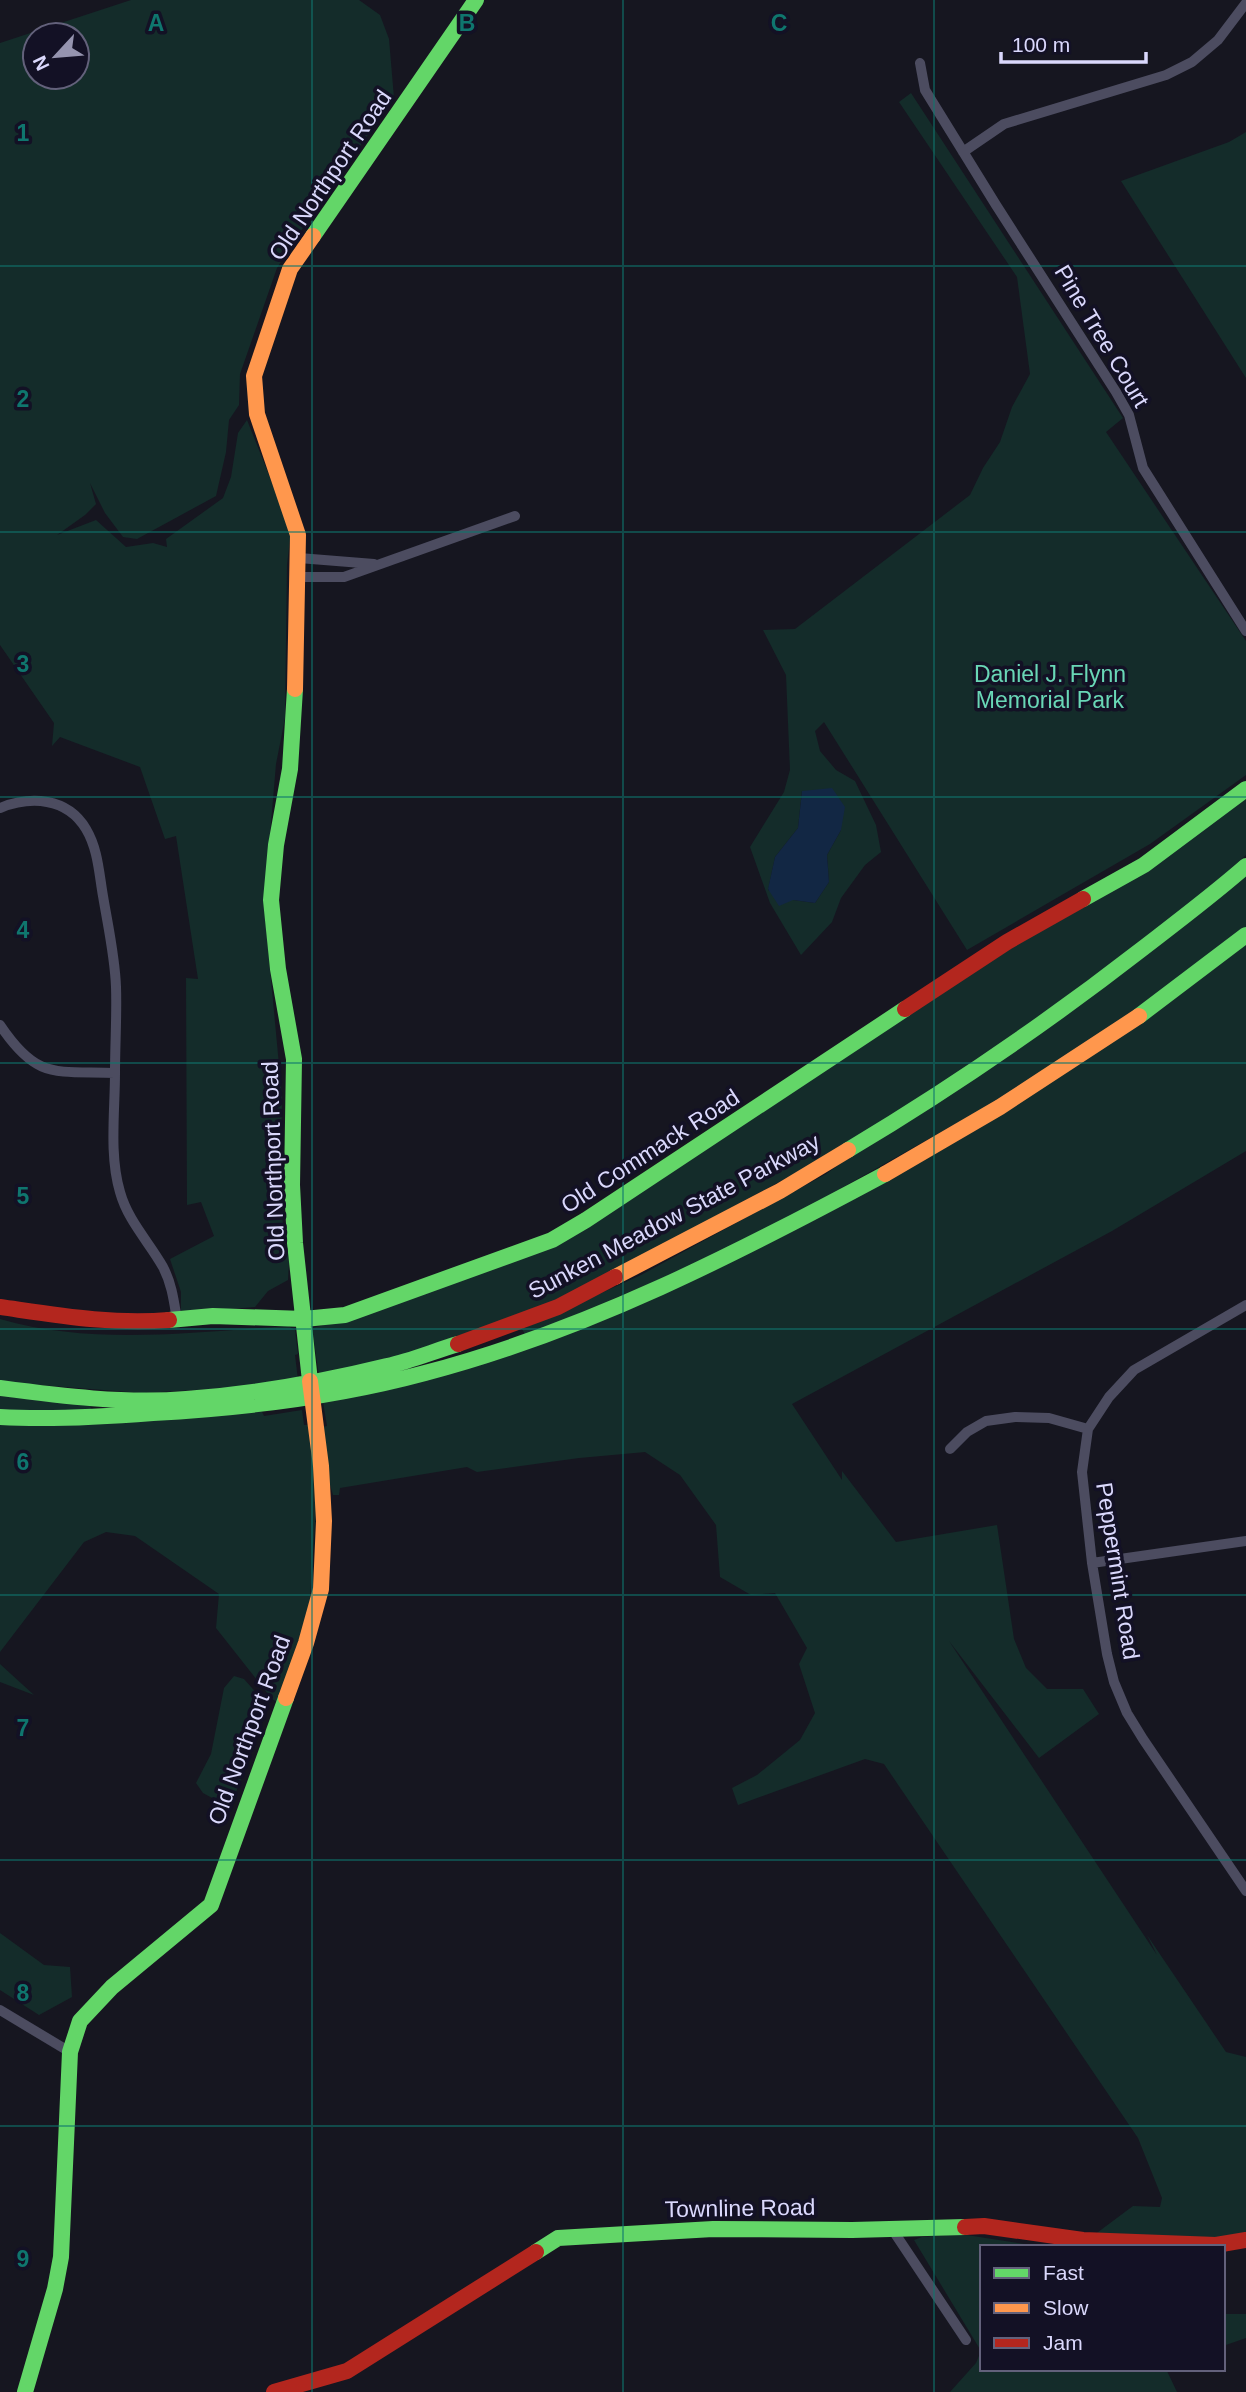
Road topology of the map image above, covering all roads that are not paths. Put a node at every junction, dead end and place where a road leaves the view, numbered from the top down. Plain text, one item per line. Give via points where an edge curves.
1 (476, 0) edge
2 (1246, 2) edge
3 (920, 63) dead end
4 (963, 152) junction
5 (515, 516) dead end
6 (299, 558) junction
7 (380, 565) junction
8 (299, 577) junction
9 (1246, 631) edge
10 (1246, 789) edge
11 (0, 808) edge
12 (1246, 866) edge
13 (1246, 935) edge
14 (0, 1025) edge
15 (115, 1073) junction
16 (1246, 1305) edge
17 (0, 1307) edge
18 (304, 1319) junction
19 (177, 1320) junction
20 (0, 1388) edge
21 (0, 1417) edge
22 (1088, 1429) junction
23 (950, 1448) dead end
24 (1246, 1541) edge
25 (1093, 1563) junction
26 (1246, 1891) edge
27 (0, 2010) edge
28 (71, 2052) junction
29 (892, 2229) junction
30 (1246, 2240) edge
31 (966, 2340) dead end
32 (25, 2392) edge
33 (274, 2392) edge

1 - 6 main road, Old Northport Road via 290,269 254,376 257,414 298,535
2 - 4 street via 1217,40 1192,62 1166,75 1004,124
3 - 4 street, Pine Tree Court via 925,90
4 - 9 street, Pine Tree Court via 1116,391 1129,415 1143,468
5 - 7 street
6 - 7 street
6 - 8 main road, Old Northport Road
7 - 8 street via 344,577
8 - 18 main road, Old Northport Road via 290,769 271,900 294,1059 292,1185
10 - 18 main road, Old Commack Road via 1144,865 1007,942 552,1240 345,1315
11 - 15 street via 16,801 49,801 84,826 95,848 116,985
12 - 20 main road, Sunken Meadow State Parkway via 1063,1010 922,1106 780,1191 558,1307 388,1366 266,1389 185,1399 120,1399
13 - 21 main road, Sunken Meadow State Parkway via 1199,974 1072,1063 939,1145 743,1249 634,1300 536,1338 423,1373 285,1402 112,1416
14 - 15 street via 19,1051 39,1066 54,1071
15 - 19 street via 114,1150 120,1193 163,1267
16 - 22 street via 1135,1370 1109,1397
17 - 19 main road, Old Commack Road via 122,1322
18 - 19 main road, Old Commack Road via 213,1316
18 - 28 main road, Old Northport Road via 324,1521 321,1589 306,1643 211,1905 112,1987 80,2021
22 - 23 street via 1049,1418 1005,1418 986,1421
22 - 25 street, Peppermint Road via 1082,1472
24 - 25 street
25 - 26 street, Peppermint Road via 1107,1654 1127,1713
27 - 28 street
28 - 32 main road, Old Northport Road via 61,2257
29 - 30 main road, Townline Road via 984,2226 1083,2240 1216,2245
29 - 31 street
29 - 33 main road, Townline Road via 713,2228 558,2238 347,2371

